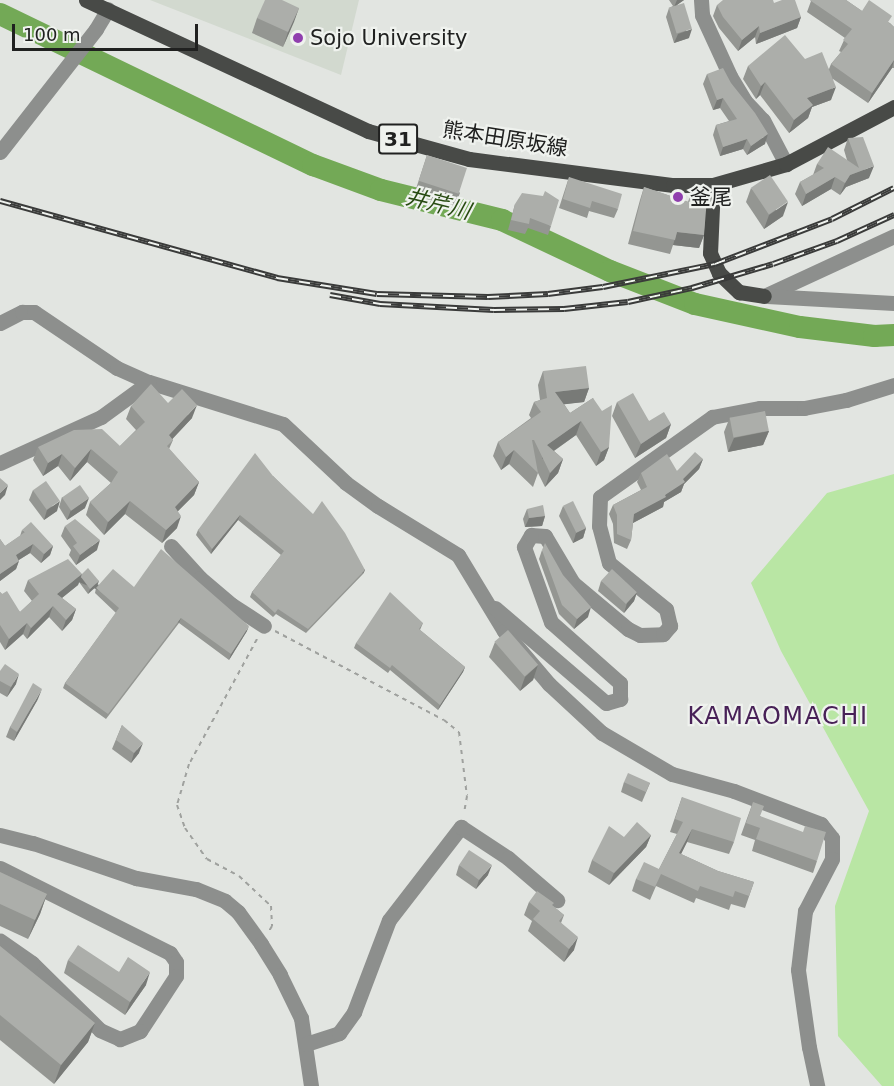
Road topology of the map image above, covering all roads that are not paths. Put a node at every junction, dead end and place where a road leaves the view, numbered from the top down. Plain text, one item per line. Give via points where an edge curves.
1 (86, 0) edge
2 (701, 0) edge
3 (108, 9) junction
4 (894, 107) edge
5 (0, 152) edge
6 (786, 164) junction
7 (713, 185) junction
8 (894, 236) edge
9 (764, 296) junction
10 (894, 303) edge
11 (0, 323) edge
12 (150, 382) junction
13 (894, 385) edge
14 (0, 463) edge
15 (171, 546) dead end
16 (480, 594) junction
17 (264, 626) road end
18 (0, 835) edge
19 (0, 868) edge
20 (557, 900) dead end
21 (0, 941) edge
22 (306, 1044) junction
23 (311, 1086) edge
24 (817, 1086) edge

1 - 3 main road, 熊本田原坂線 / 31
2 - 6 street via 702,15 730,76 745,102 763,120
3 - 5 street
3 - 7 main road, 熊本田原坂線 / 31 via 378,134 469,159 673,185
4 - 6 main road, 熊本田原坂線 / 31
6 - 7 main road, 熊本田原坂線 / 31
7 - 9 main road via 710,253 718,273 739,292
8 - 9 street
9 - 10 street
11 - 12 street via 22,312 34,312 117,368
12 - 14 street via 101,417
12 - 16 street via 283,424 346,483 458,555
13 - 16 street via 804,408 760,408 712,417 600,496 599,526 609,563 666,609 670,626 663,634 640,635 628,629 573,583 544,536 531,534 524,547 551,622 620,683 620,699 606,703
15 - 17 street via 200,578
16 - 24 street via 504,631 549,684 602,733 672,774 734,791 821,824 827,830 832,838 832,859 805,910 798,970
18 - 22 street via 136,878 212,894 225,901 238,912 280,975 301,1018
19 - 21 street via 170,953 176,962 176,976 140,1031 120,1039 100,1030 32,963
20 - 22 street via 508,858 461,827 389,920 354,1012 339,1033
22 - 23 street

